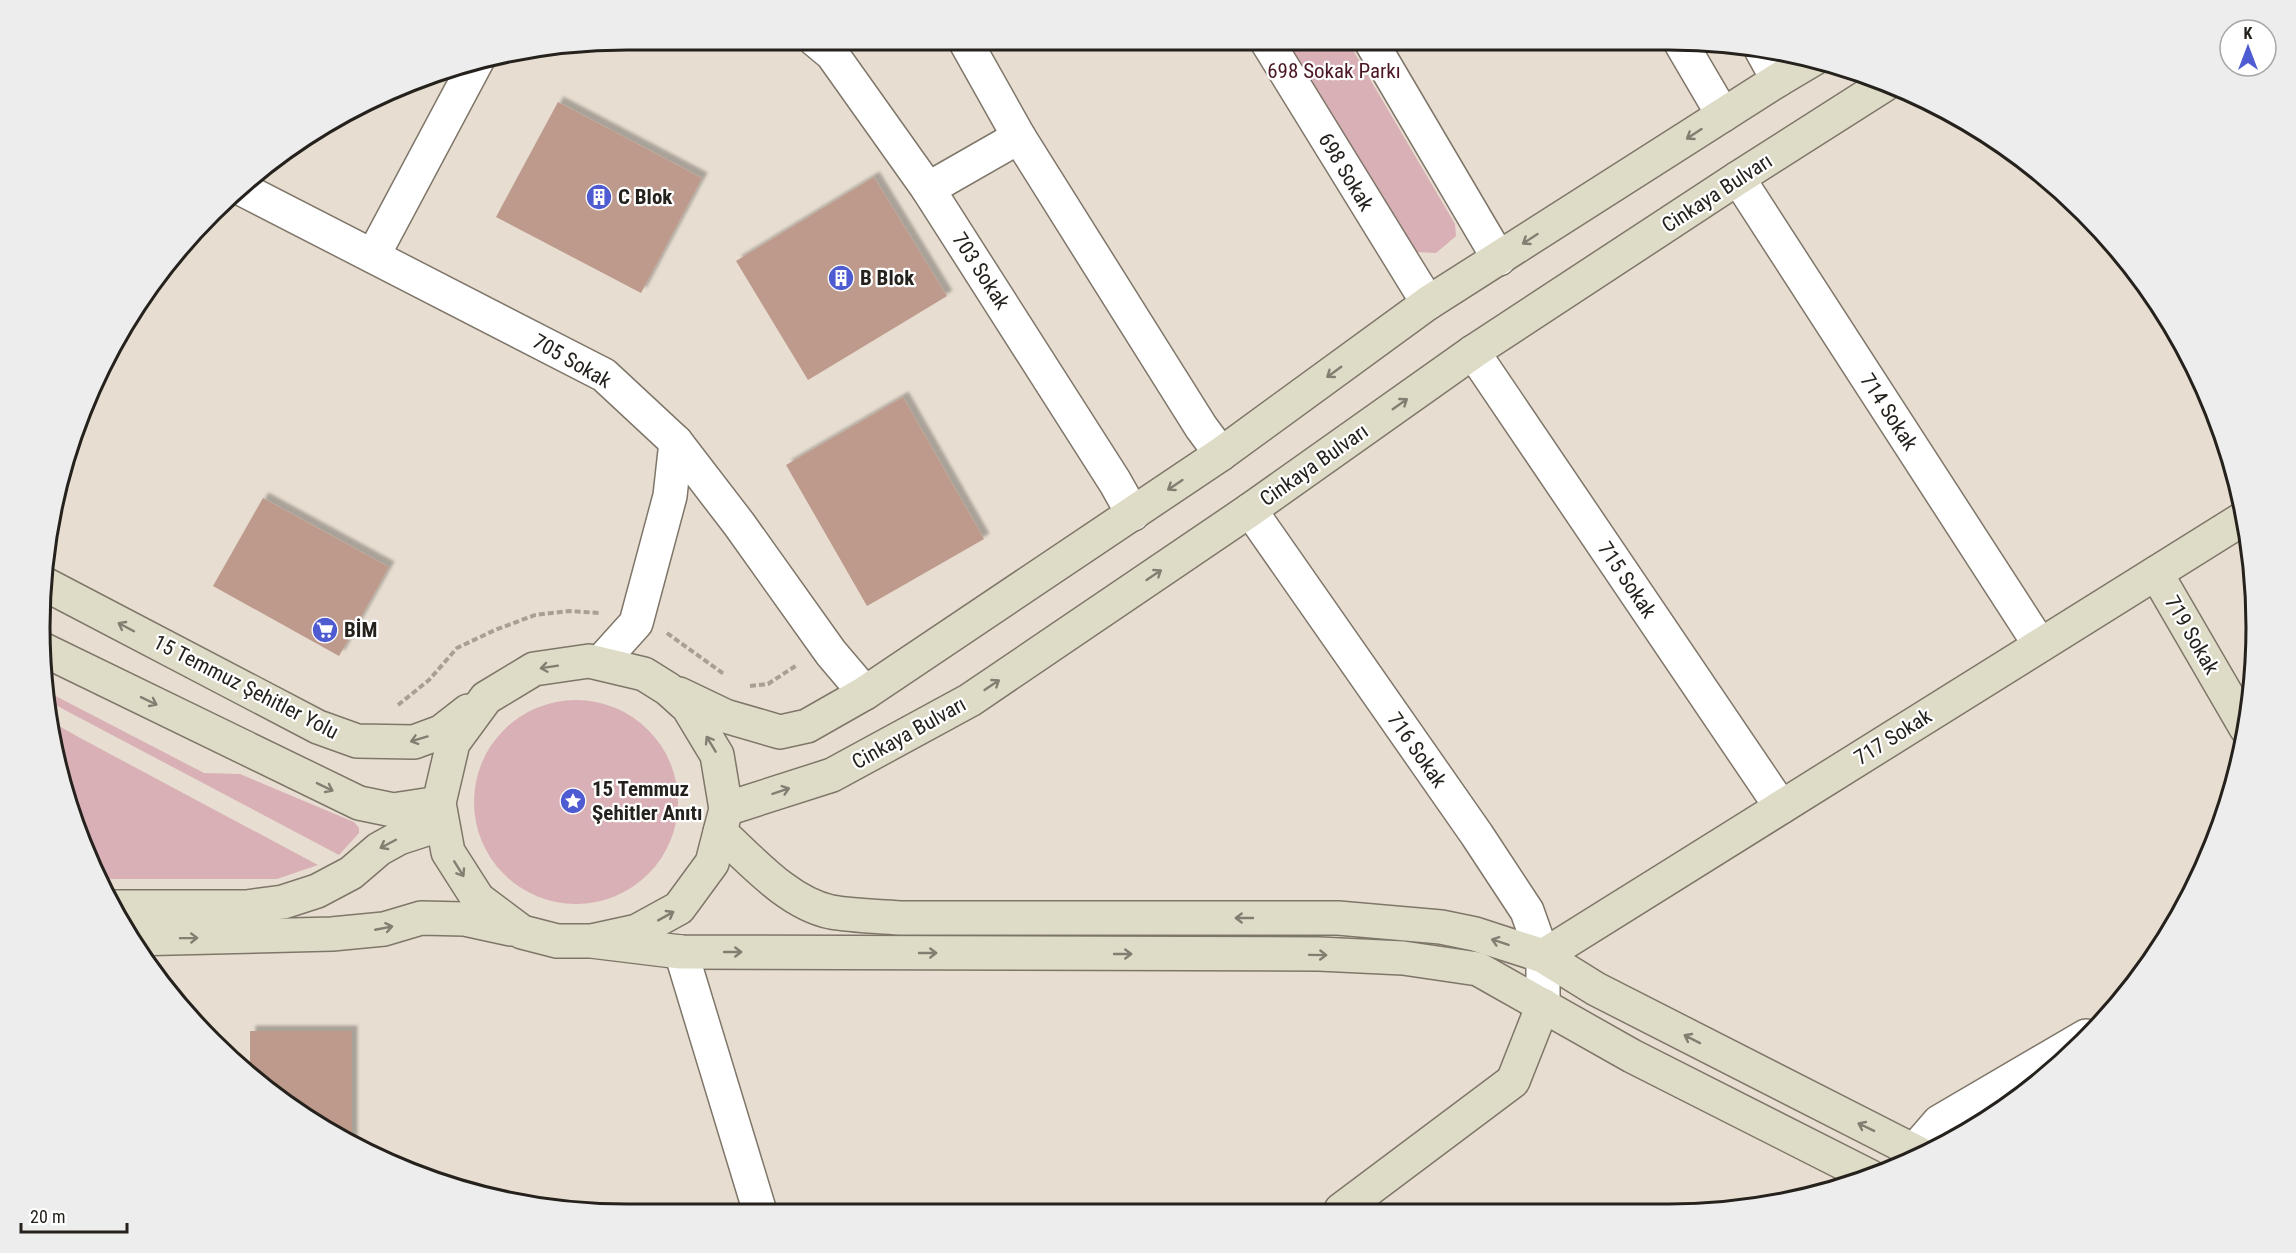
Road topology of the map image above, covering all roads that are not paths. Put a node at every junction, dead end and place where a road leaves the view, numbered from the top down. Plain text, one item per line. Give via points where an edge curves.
1 (826, 49) edge
2 (970, 49) edge
3 (1273, 49) edge
4 (1375, 49) edge
5 (1685, 50) edge
6 (1766, 58) edge
7 (1802, 65) edge
8 (472, 71) edge
9 (1778, 80) junction
10 (1878, 89) edge
11 (1723, 115) junction
12 (1019, 137) junction
13 (1738, 178) junction
14 (928, 189) junction
15 (247, 192) edge
16 (373, 256) junction
17 (1499, 259) junction
18 (1428, 303) junction
19 (1473, 352) junction
20 (676, 442) junction
21 (1221, 454) junction
22 (1250, 510) junction
23 (1133, 514) junction
24 (2237, 523) edge
25 (2156, 573) junction
26 (51, 587) edge
27 (2040, 645) junction
28 (51, 653) edge
29 (600, 663) junction
30 (668, 689) junction
31 (866, 693) junction
32 (486, 698) junction
33 (2239, 716) edge
34 (1781, 807) junction
35 (441, 814) junction
36 (723, 821) junction
37 (123, 907) edge
38 (522, 932) junction
39 (142, 939) edge
40 (591, 941) junction
41 (681, 952) junction
42 (1543, 956) junction
43 (1543, 1005) junction
44 (2060, 1051) edge
45 (1918, 1147) edge
46 (1908, 1152) edge
47 (1860, 1171) edge
48 (758, 1204) edge
49 (1349, 1204) edge

1 - 14 street, 703 Sokak
2 - 12 street
3 - 18 street, 698 Sokak
4 - 17 street
5 - 11 street
6 - 9 street
7 - 9 main road
8 - 16 street
9 - 11 main road
10 - 13 main road, Cinkaya Bulvarı
11 -> 17 main road
12 - 14 street
12 - 21 street
13 - 19 main road, Cinkaya Bulvarı
13 - 27 street, 714 Sokak
14 - 23 street, 703 Sokak
15 - 16 street, 705 Sokak
16 - 20 street, 705 Sokak via 604,375
17 - 18 main road
18 -> 21 main road
22 -> 19 main road, Cinkaya Bulvarı
19 - 34 street, 715 Sokak
20 - 29 street via 670,496 636,623
20 - 31 street, 705 Sokak via 831,653
21 -> 23 main road
36 -> 22 main road, Cinkaya Bulvarı via 832,775 970,700
22 - 42 street, 716 Sokak via 1527,911
23 - 31 main road
24 - 25 main road, 717 Sokak
25 - 27 main road, 717 Sokak
25 - 33 main road, 719 Sokak
32 -> 26 main road, 15 Temmuz Şehitler Yolu via 441,732 414,742 357,741 318,728
27 - 34 main road, 717 Sokak
28 -> 35 main road via 359,803
29 - 30 main road, 15 Temmuz Şehitler Yolu via 644,674
29 -> 32 main road, 15 Temmuz Şehitler Yolu via 534,669
30 - 31 main road via 725,716 780,732 807,726
36 -> 30 main road via 717,755 688,707
32 - 35 main road via 453,743
34 - 42 main road, 717 Sokak
35 -> 37 main road via 317,891 283,902 246,907
35 -> 38 main road via 448,852 478,899
40 -> 36 main road via 637,931 679,908 712,863
42 -> 36 main road via 1442,927 1338,918 900,918 830,912 793,895
39 -> 38 main road via 332,934 384,929 421,918 464,919
38 - 40 main road via 556,941
40 - 41 main road
41 -> 43 main road via 1319,954 1403,958 1478,969
41 - 48 street
42 - 43 street, 716 Sokak
46 -> 42 main road via 1606,994
43 - 47 main road via 1632,1056
43 - 49 main road via 1513,1081
44 - 45 street via 1939,1122

